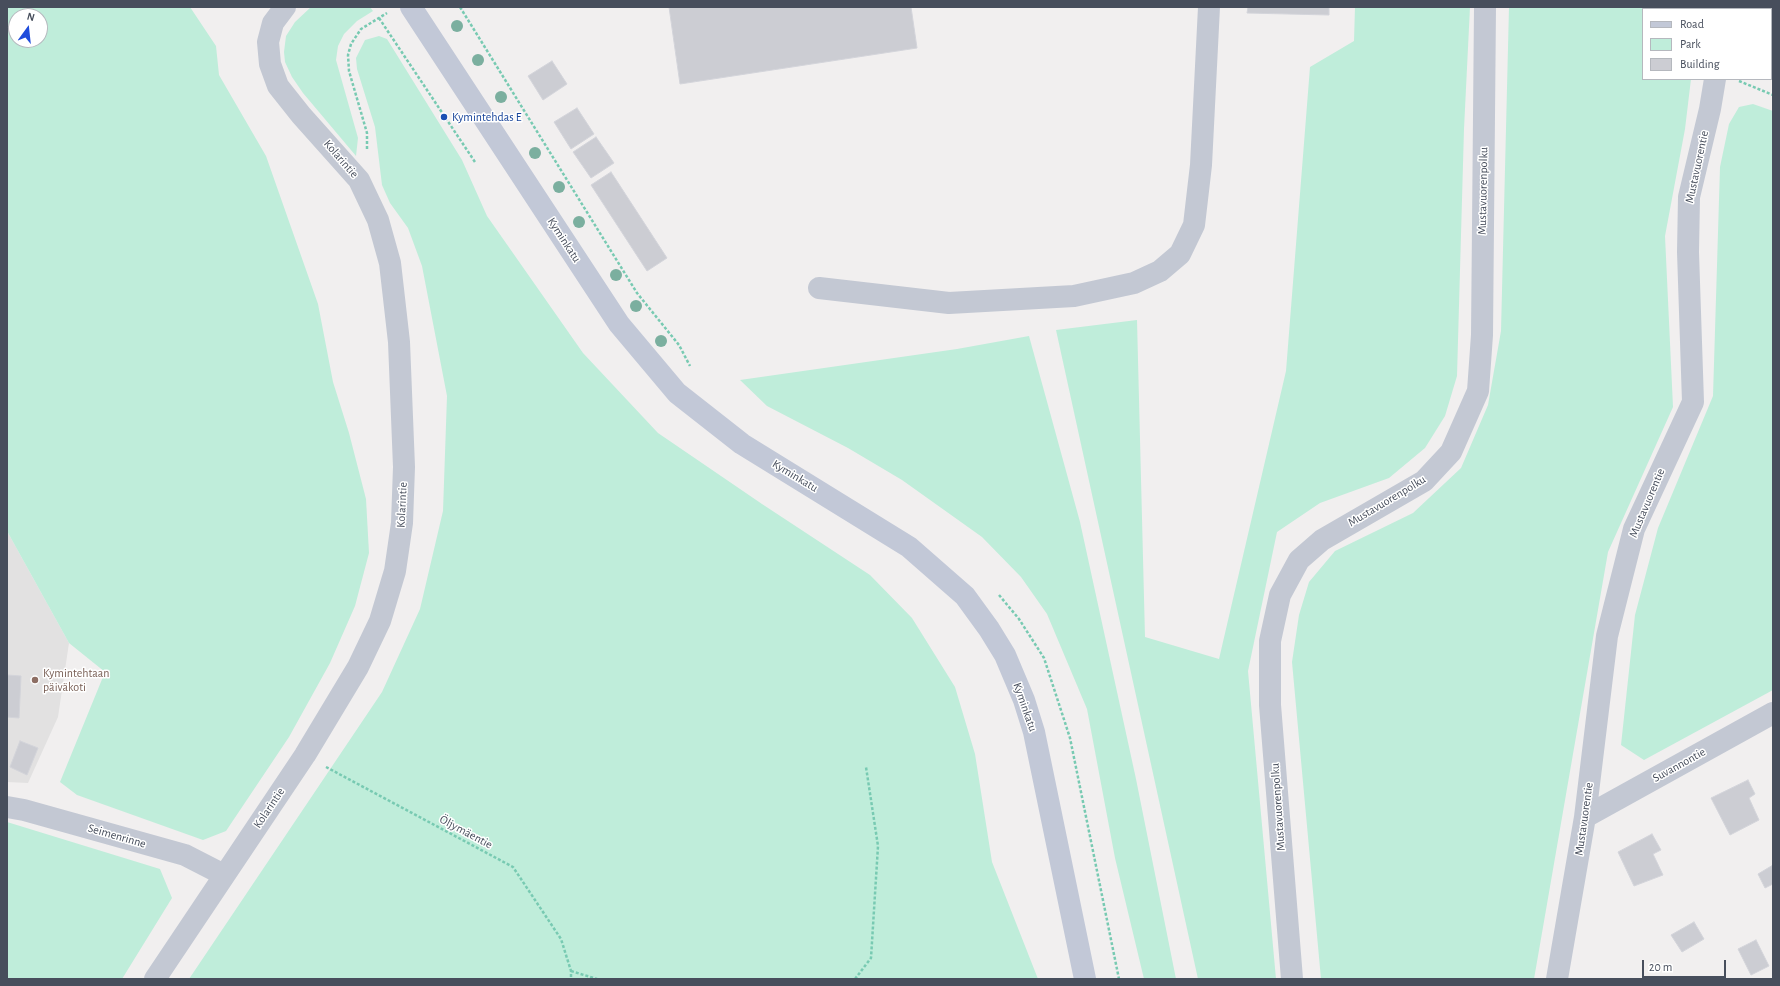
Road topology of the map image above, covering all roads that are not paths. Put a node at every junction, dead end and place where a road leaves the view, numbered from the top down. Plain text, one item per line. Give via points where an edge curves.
1 (285, 7) edge
2 (410, 7) edge
3 (1209, 7) edge
4 (1485, 7) edge
5 (1724, 80) edge
6 (819, 288) dead end
7 (1773, 713) edge
8 (7, 807) edge
9 (1585, 817) junction
10 (224, 875) junction
11 (155, 979) edge
12 (1084, 979) edge
13 (1292, 979) edge
14 (1557, 979) edge

1 - 10 street, Kolarintie via 273,23 268,42 270,64 278,86 359,180 378,220 390,263 399,342 404,467 402,523 395,571 380,621 358,667 305,755
2 - 12 street, Kyminkatu via 619,324 677,393 742,444 909,547 965,596 989,629 1005,655 1034,732
3 - 6 street via 1201,165 1194,225 1180,254 1160,271 1134,283 1074,296 949,303
4 - 13 street, Mustavuorenpolku via 1482,334 1478,391 1451,452 1424,481 1322,540 1298,560 1280,595 1270,641 1270,705
5 - 9 street, Mustavuorentie via 1710,109 1689,197 1688,252 1693,402 1634,528 1607,636
7 - 9 street, Suvannontie
8 - 10 street, Seimenrinne via 185,855
9 - 14 street, Mustavuorentie
10 - 11 street, Kolarintie

